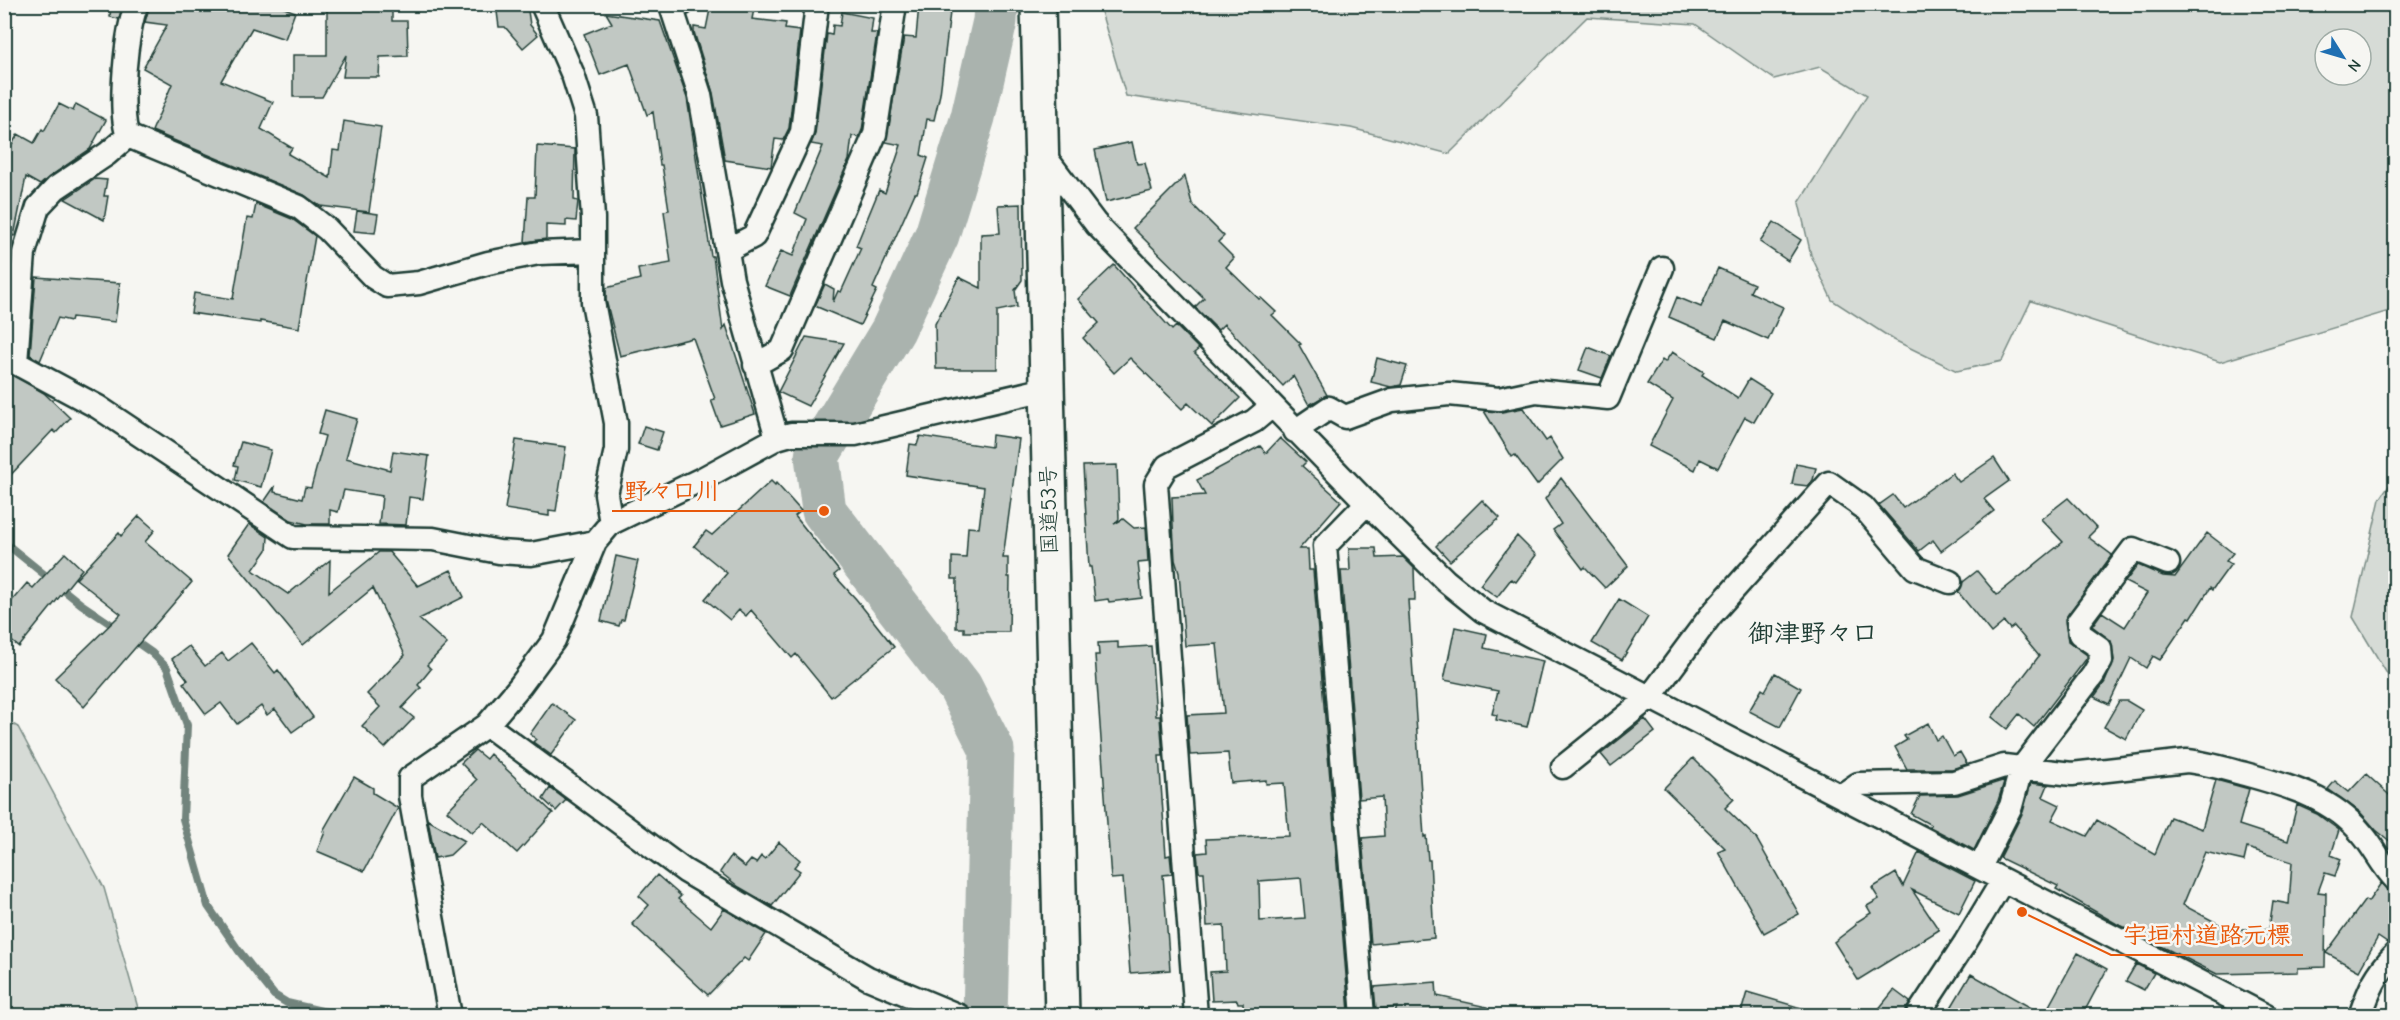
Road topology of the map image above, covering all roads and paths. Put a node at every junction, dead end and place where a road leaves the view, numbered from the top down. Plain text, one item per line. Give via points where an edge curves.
1 (137, 4) edge
2 (543, 4) edge
3 (682, 4) edge
4 (816, 4) edge
5 (895, 4) edge
6 (1038, 4) edge
7 (128, 136) junction
8 (1041, 151) junction
9 (727, 250) junction
10 (593, 251) junction
11 (1662, 268) dead end
12 (755, 365) junction
13 (1046, 389) junction
14 (1272, 406) junction
15 (1295, 431) junction
16 (784, 436) junction
17 (1367, 502) junction
18 (611, 523) junction
19 (595, 542) junction
20 (2168, 563) dead end
21 (1950, 582) dead end
22 (1650, 698) junction
23 (487, 725) junction
24 (1563, 767) dead end
25 (2021, 769) junction
26 (1842, 795) junction
27 (1980, 867) junction
28 (2003, 880) junction
29 (2396, 880) edge
30 (2396, 953) edge
31 (450, 1016) edge
32 (959, 1016) edge
33 (1062, 1016) edge
34 (1196, 1016) edge
35 (1363, 1016) edge
36 (1917, 1016) edge
37 (2266, 1016) edge
38 (2360, 1016) edge

1 - 7 street via 123,77 124,126
2 - 10 street via 586,116
3 - 9 street via 672,9 700,95
4 - 9 street via 802,132 754,236
5 - 12 street via 875,134 782,350
6 - 8 highway, 国道53号
7 - 10 street via 299,207 327,228 373,277 387,286 419,283 539,253
7 - 19 street via 56,188 38,207 24,253 16,363 98,407 293,537 433,539 531,554
8 - 13 highway, 国道53号
8 - 14 street via 1096,224
9 - 12 street
10 - 18 street via 593,302 616,423 616,450 606,494
11 - 15 street via 1608,398 1536,391 1498,399 1449,394 1392,400 1345,417 1329,408
12 - 16 street
13 - 16 street via 855,434
13 - 33 highway, 国道53号
14 - 15 street
14 - 34 street via 1254,421 1167,466 1156,484
15 - 17 street
16 - 18 street
17 - 22 street via 1446,581 1483,611
17 - 35 street via 1325,546
18 - 19 street
19 - 23 street via 554,640
20 - 25 street via 2133,549 2078,622 2080,634 2100,648 2101,661
21 - 22 street via 1915,568 1863,507 1829,483 1711,615
22 - 24 street
22 - 26 street
23 - 31 street via 410,778
23 - 32 street via 685,871 868,978
25 - 26 street via 2004,766 1954,782 1858,784
25 - 27 street via 2011,806
25 - 29 street via 2072,774 2187,761 2294,787 2349,821
26 - 27 street
27 - 28 street
28 - 36 street
28 - 37 street
30 - 38 street via 2379,971

